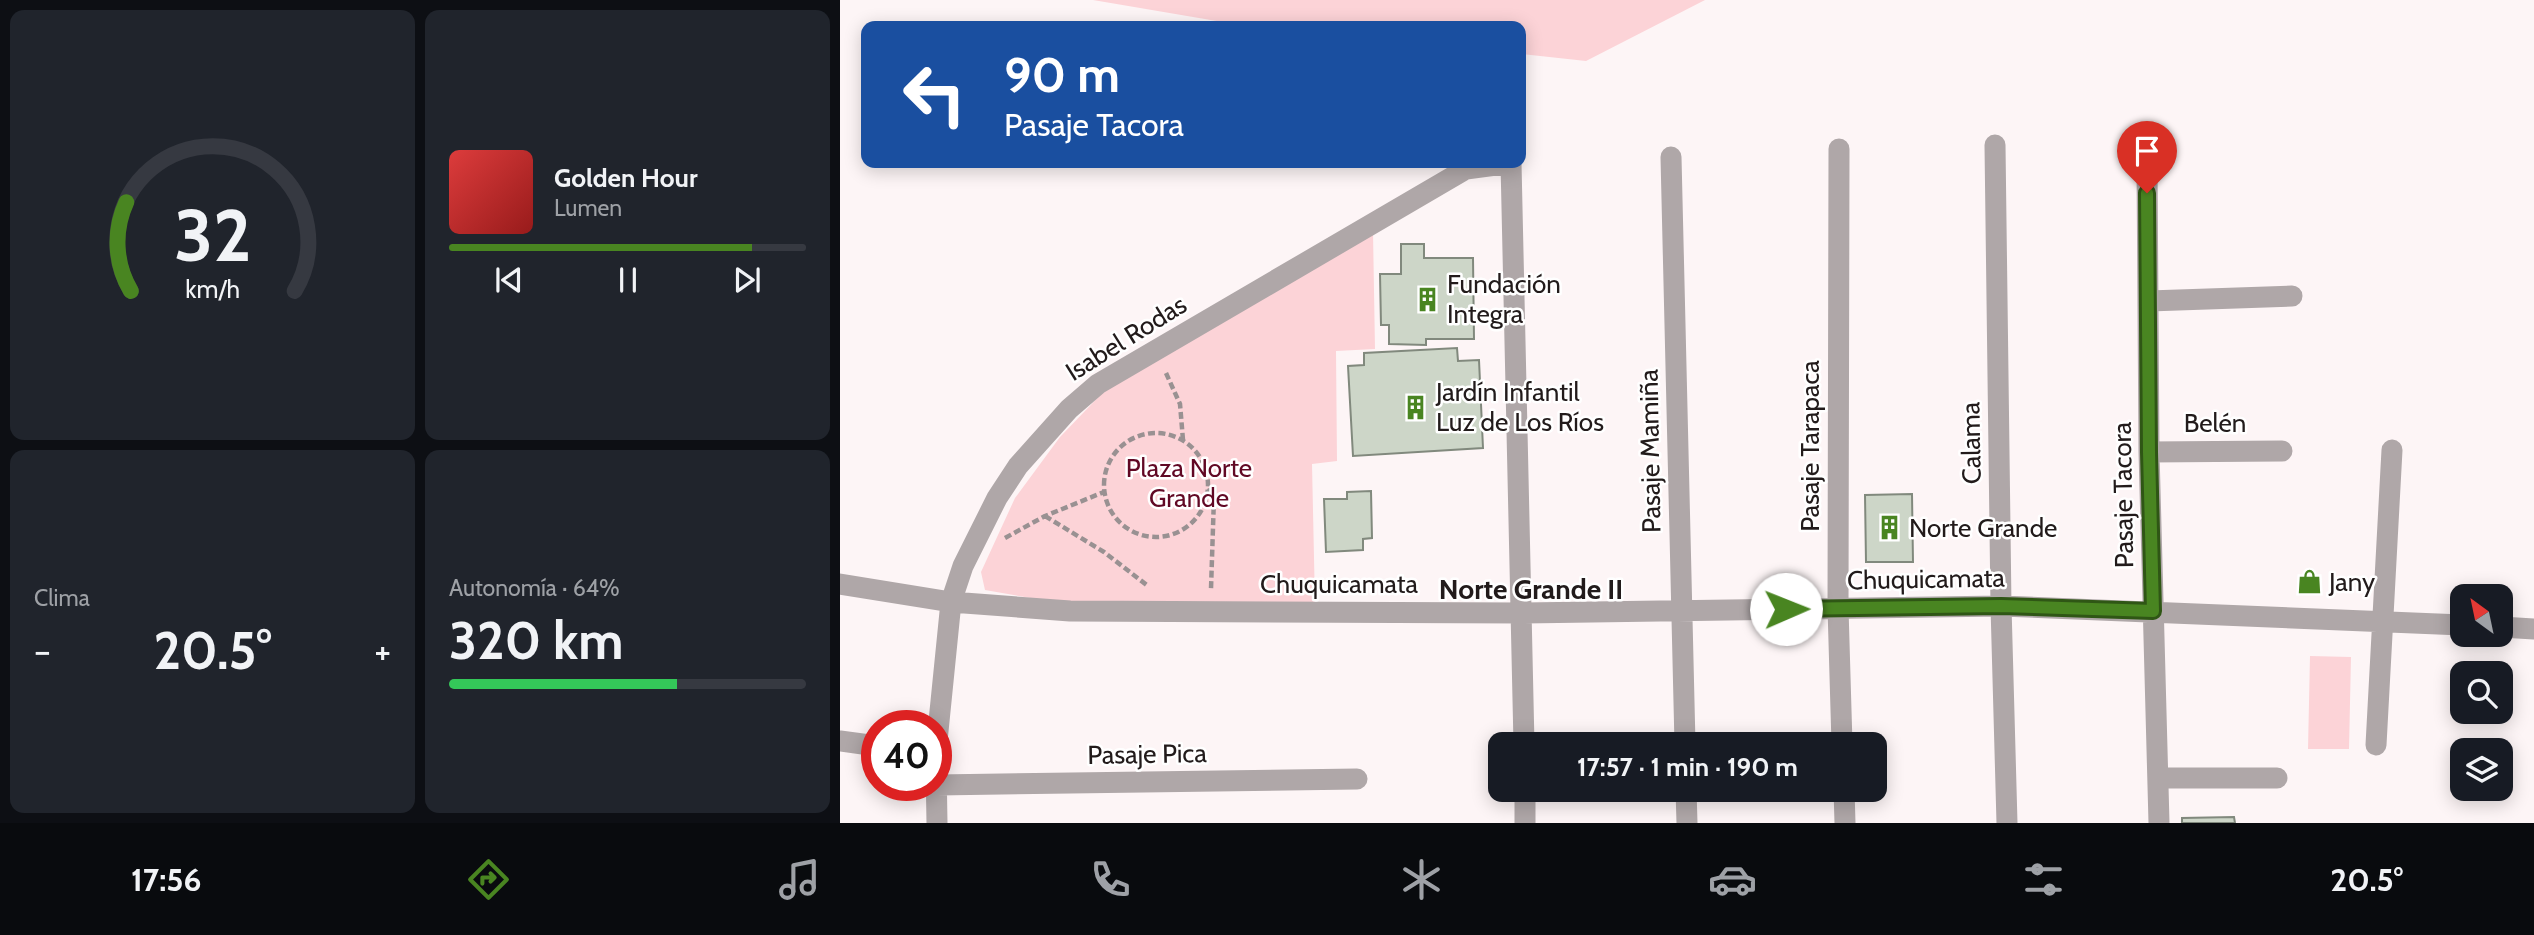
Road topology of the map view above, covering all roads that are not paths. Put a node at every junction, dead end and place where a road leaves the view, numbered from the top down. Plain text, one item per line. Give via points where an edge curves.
1 (1995, 145) dead end
2 (1839, 149) dead end
3 (1671, 157) dead end
4 (2147, 166) dead end
5 (1474, 168) edge
6 (1511, 168) edge
7 (2292, 296) dead end
8 (2149, 301) junction
9 (2392, 450) dead end
10 (2282, 451) dead end
11 (2149, 452) junction
12 (840, 584) edge
13 (951, 602) junction
14 (2001, 606) junction
15 (1838, 608) junction
16 (1681, 611) junction
17 (2153, 611) junction
18 (1522, 613) junction
19 (2384, 621) junction
20 (2450, 624) edge
21 (2513, 628) edge
22 (2534, 629) edge
23 (940, 710) edge
24 (1524, 732) edge
25 (1685, 732) edge
26 (1842, 732) edge
27 (840, 741) edge
28 (861, 744) edge
29 (2376, 745) dead end
30 (2159, 778) junction
31 (2277, 778) dead end
32 (1357, 779) dead end
33 (952, 785) edge
34 (937, 801) edge
35 (1525, 802) edge
36 (1686, 802) edge
37 (1844, 802) edge
38 (937, 823) edge
39 (1525, 823) edge
40 (1687, 823) edge
41 (1845, 823) edge
42 (2007, 823) edge
43 (2159, 823) edge

1 - 14 street, Calama
2 - 15 street, Pasaje Tarapaca
3 - 16 street, Pasaje Mamiña
4 - 8 street, Pasaje Tacora
5 - 13 street, Isabel Rodas via 1098,384 1018,466 979,531
6 - 18 street
7 - 8 street
8 - 11 street, Pasaje Tacora
9 - 19 street
10 - 11 street, Belén
11 - 17 street, Pasaje Tacora
12 - 13 street, Chuquicamata
13 - 18 street, Chuquicamata via 1070,611
13 - 23 street, Isabel Rodas
14 - 15 street, Chuquicamata
14 - 17 street, Chuquicamata
14 - 42 street, Calama
15 - 16 street, Chuquicamata
15 - 26 street, Pasaje Tarapaca
16 - 18 street, Chuquicamata
16 - 25 street, Pasaje Mamiña
17 - 19 street, Chuquicamata
17 - 30 street, Pasaje Tacora
18 - 24 street
19 - 20 street, Chuquicamata
19 - 29 street
21 - 22 street
27 - 28 street
30 - 31 street
30 - 43 street, Pasaje Tacora
32 - 33 street, Pasaje Pica
34 - 38 street
35 - 39 street
36 - 40 street
37 - 41 street

